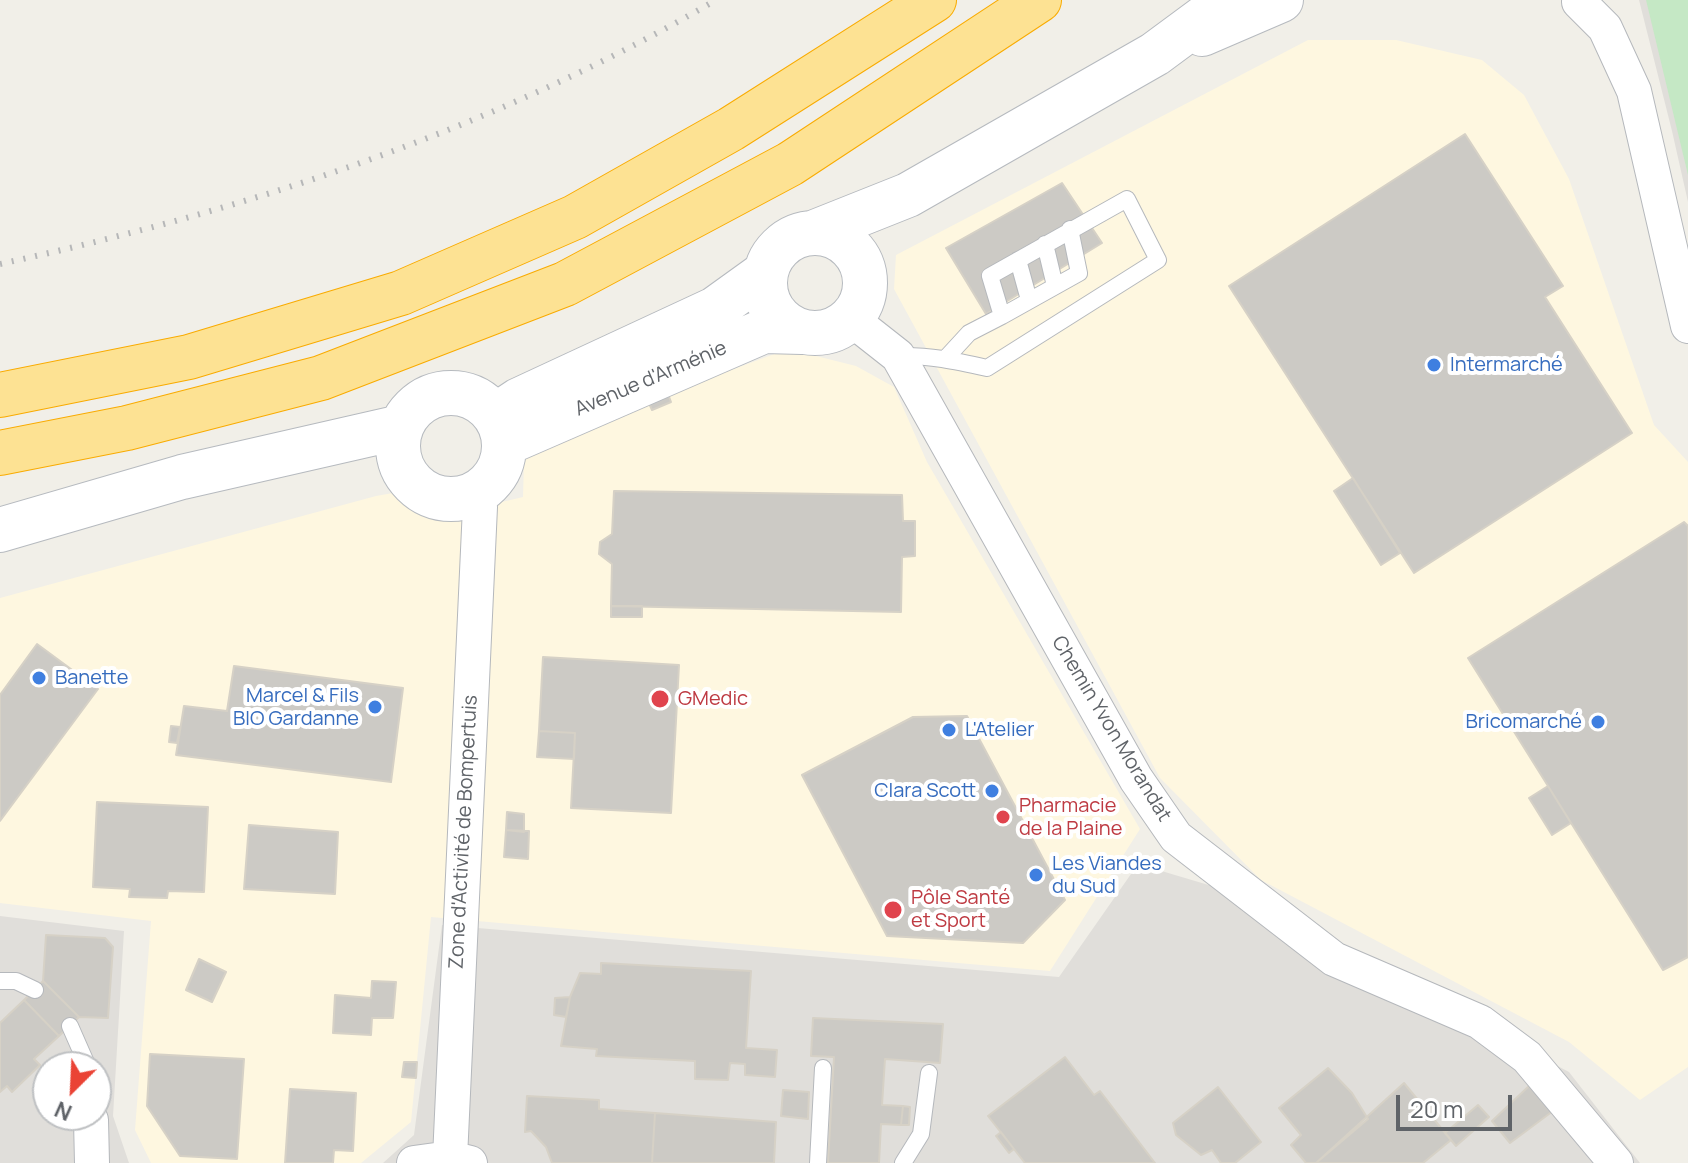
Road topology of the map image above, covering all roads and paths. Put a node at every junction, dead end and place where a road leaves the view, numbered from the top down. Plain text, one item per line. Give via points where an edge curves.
1 (934, 0) edge
2 (1039, 0) edge
3 (1228, 0) edge
4 (1281, 0) edge
5 (1578, 1) edge
6 (1155, 54) junction
7 (908, 195) junction
8 (1070, 229) junction
9 (815, 232) junction
10 (1045, 244) junction
11 (1018, 260) junction
12 (864, 271) junction
13 (765, 273) junction
14 (1055, 286) junction
15 (1029, 300) junction
16 (1002, 316) junction
17 (851, 319) junction
18 (1688, 326) edge
19 (802, 332) junction
20 (898, 356) junction
21 (946, 358) junction
22 (0, 395) edge
23 (401, 427) junction
24 (499, 430) junction
25 (0, 453) edge
26 (212, 470) junction
27 (405, 471) junction
28 (478, 500) junction
29 (89, 502) junction
30 (0, 518) edge
31 (0, 530) edge
32 (0, 981) edge
33 (35, 990) dead end
34 (70, 1026) dead end
35 (81, 1051) edge
36 (823, 1068) dead end
37 (929, 1073) dead end
38 (91, 1131) edge
39 (460, 1160) edge
40 (92, 1163) edge
41 (414, 1163) edge
42 (818, 1163) edge
43 (903, 1163) edge
44 (1616, 1163) edge

1 - 22 highway via 731,129 575,217 401,293 189,357
2 - 25 highway via 790,164 565,284 321,378 127,428
3 - 6 street
4 - 6 street
5 - 18 street via 1605,28 1634,91
6 - 7 street
7 - 9 street
7 - 12 street via 877,236
8 - 10 lane
8 - 14 lane via 1079,273
8 - 21 lane via 1127,199 1158,260 987,368
9 - 12 street via 847,243
9 - 13 street via 801,233 777,248
10 - 11 lane
10 - 14 lane
11 - 15 lane
11 - 16 lane via 990,276
12 - 17 street via 863,297
13 - 19 street via 768,303
13 - 24 street, Avenue d'Arménie via 715,309 519,400
14 - 15 lane
15 - 16 lane
16 - 21 lane via 969,333
17 - 19 street via 819,333
17 - 20 street, Chemin Yvon Morandat
19 - 24 street, Avenue d'Arménie via 764,331
20 - 21 lane
20 - 44 street, Chemin Yvon Morandat via 1136,779 1176,837 1334,959 1480,1022 1527,1057
23 - 24 street via 423,401 455,393 471,397
23 - 26 street
23 - 27 street via 397,445
24 - 28 street via 499,468
26 - 27 street via 347,463
26 - 29 street
27 - 28 street via 434,496
28 - 39 street, Zone d'Activité de Bompertuis
29 - 30 street
29 - 31 street
32 - 33 lane
34 - 35 lane
36 - 42 lane
37 - 43 lane via 921,1134
38 - 40 street
39 - 41 street, Zone d'Activité de Bompertuis

